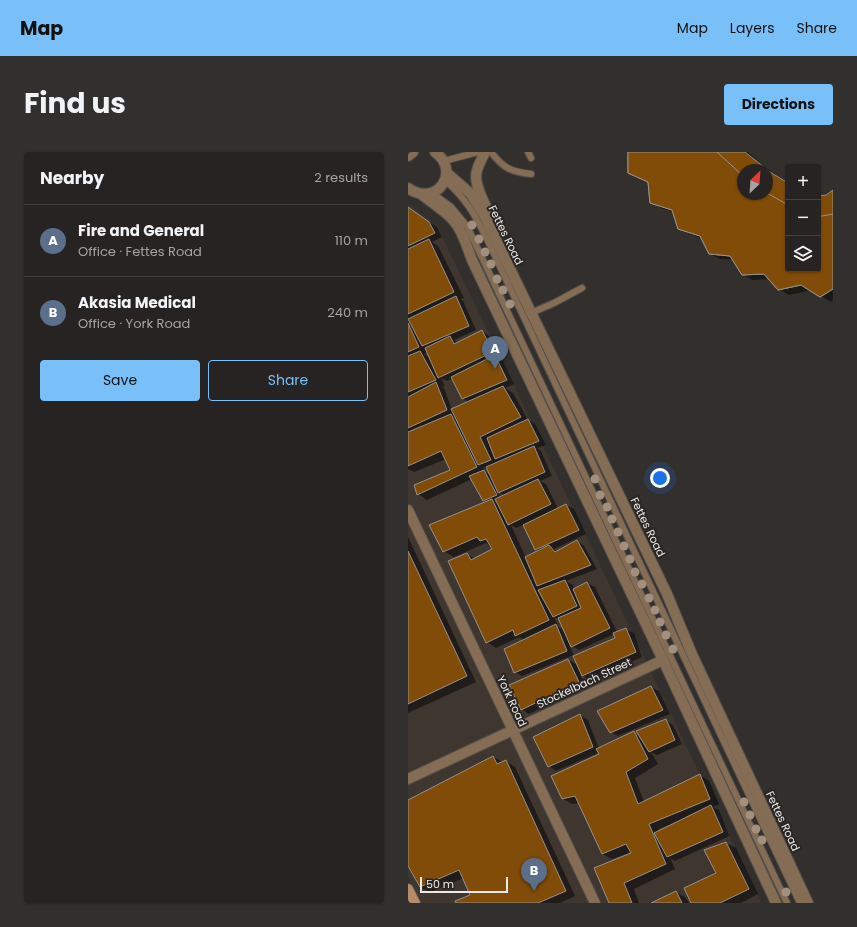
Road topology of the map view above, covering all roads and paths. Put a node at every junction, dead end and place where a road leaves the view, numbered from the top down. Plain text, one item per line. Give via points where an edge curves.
1 (435, 152) edge
2 (478, 152) edge
3 (485, 152) edge
4 (491, 152) edge
5 (444, 161) junction
6 (531, 174) dead end
7 (446, 177) junction
8 (413, 192) edge
9 (432, 193) junction
10 (499, 246) junction
11 (582, 288) dead end
12 (531, 313) junction
13 (408, 510) edge
14 (662, 660) junction
15 (512, 730) junction
16 (408, 780) edge
17 (408, 889) edge
18 (415, 903) edge
19 (595, 903) edge
20 (776, 903) edge
21 (787, 903) edge
22 (800, 903) edge
23 (808, 903) edge

1 - 5 street
2 - 5 lane
3 - 10 street via 477,171 477,183 498,232
4 - 6 lane via 510,170
5 - 7 street
7 - 9 street via 441,187
7 - 10 street, Fettes Road via 471,194
7 - 22 lane via 474,213 487,239
8 - 9 street
8 - 14 street via 448,215 461,232
9 - 21 lane via 451,207 467,226
10 - 12 street, Fettes Road
11 - 12 lane
12 - 23 street, Fettes Road via 667,594 694,658
13 - 15 street, York Road
14 - 15 street, Stockelbach Street
14 - 20 street
15 - 16 street, Stockelbach Street
15 - 19 street, York Road
17 - 18 main road

